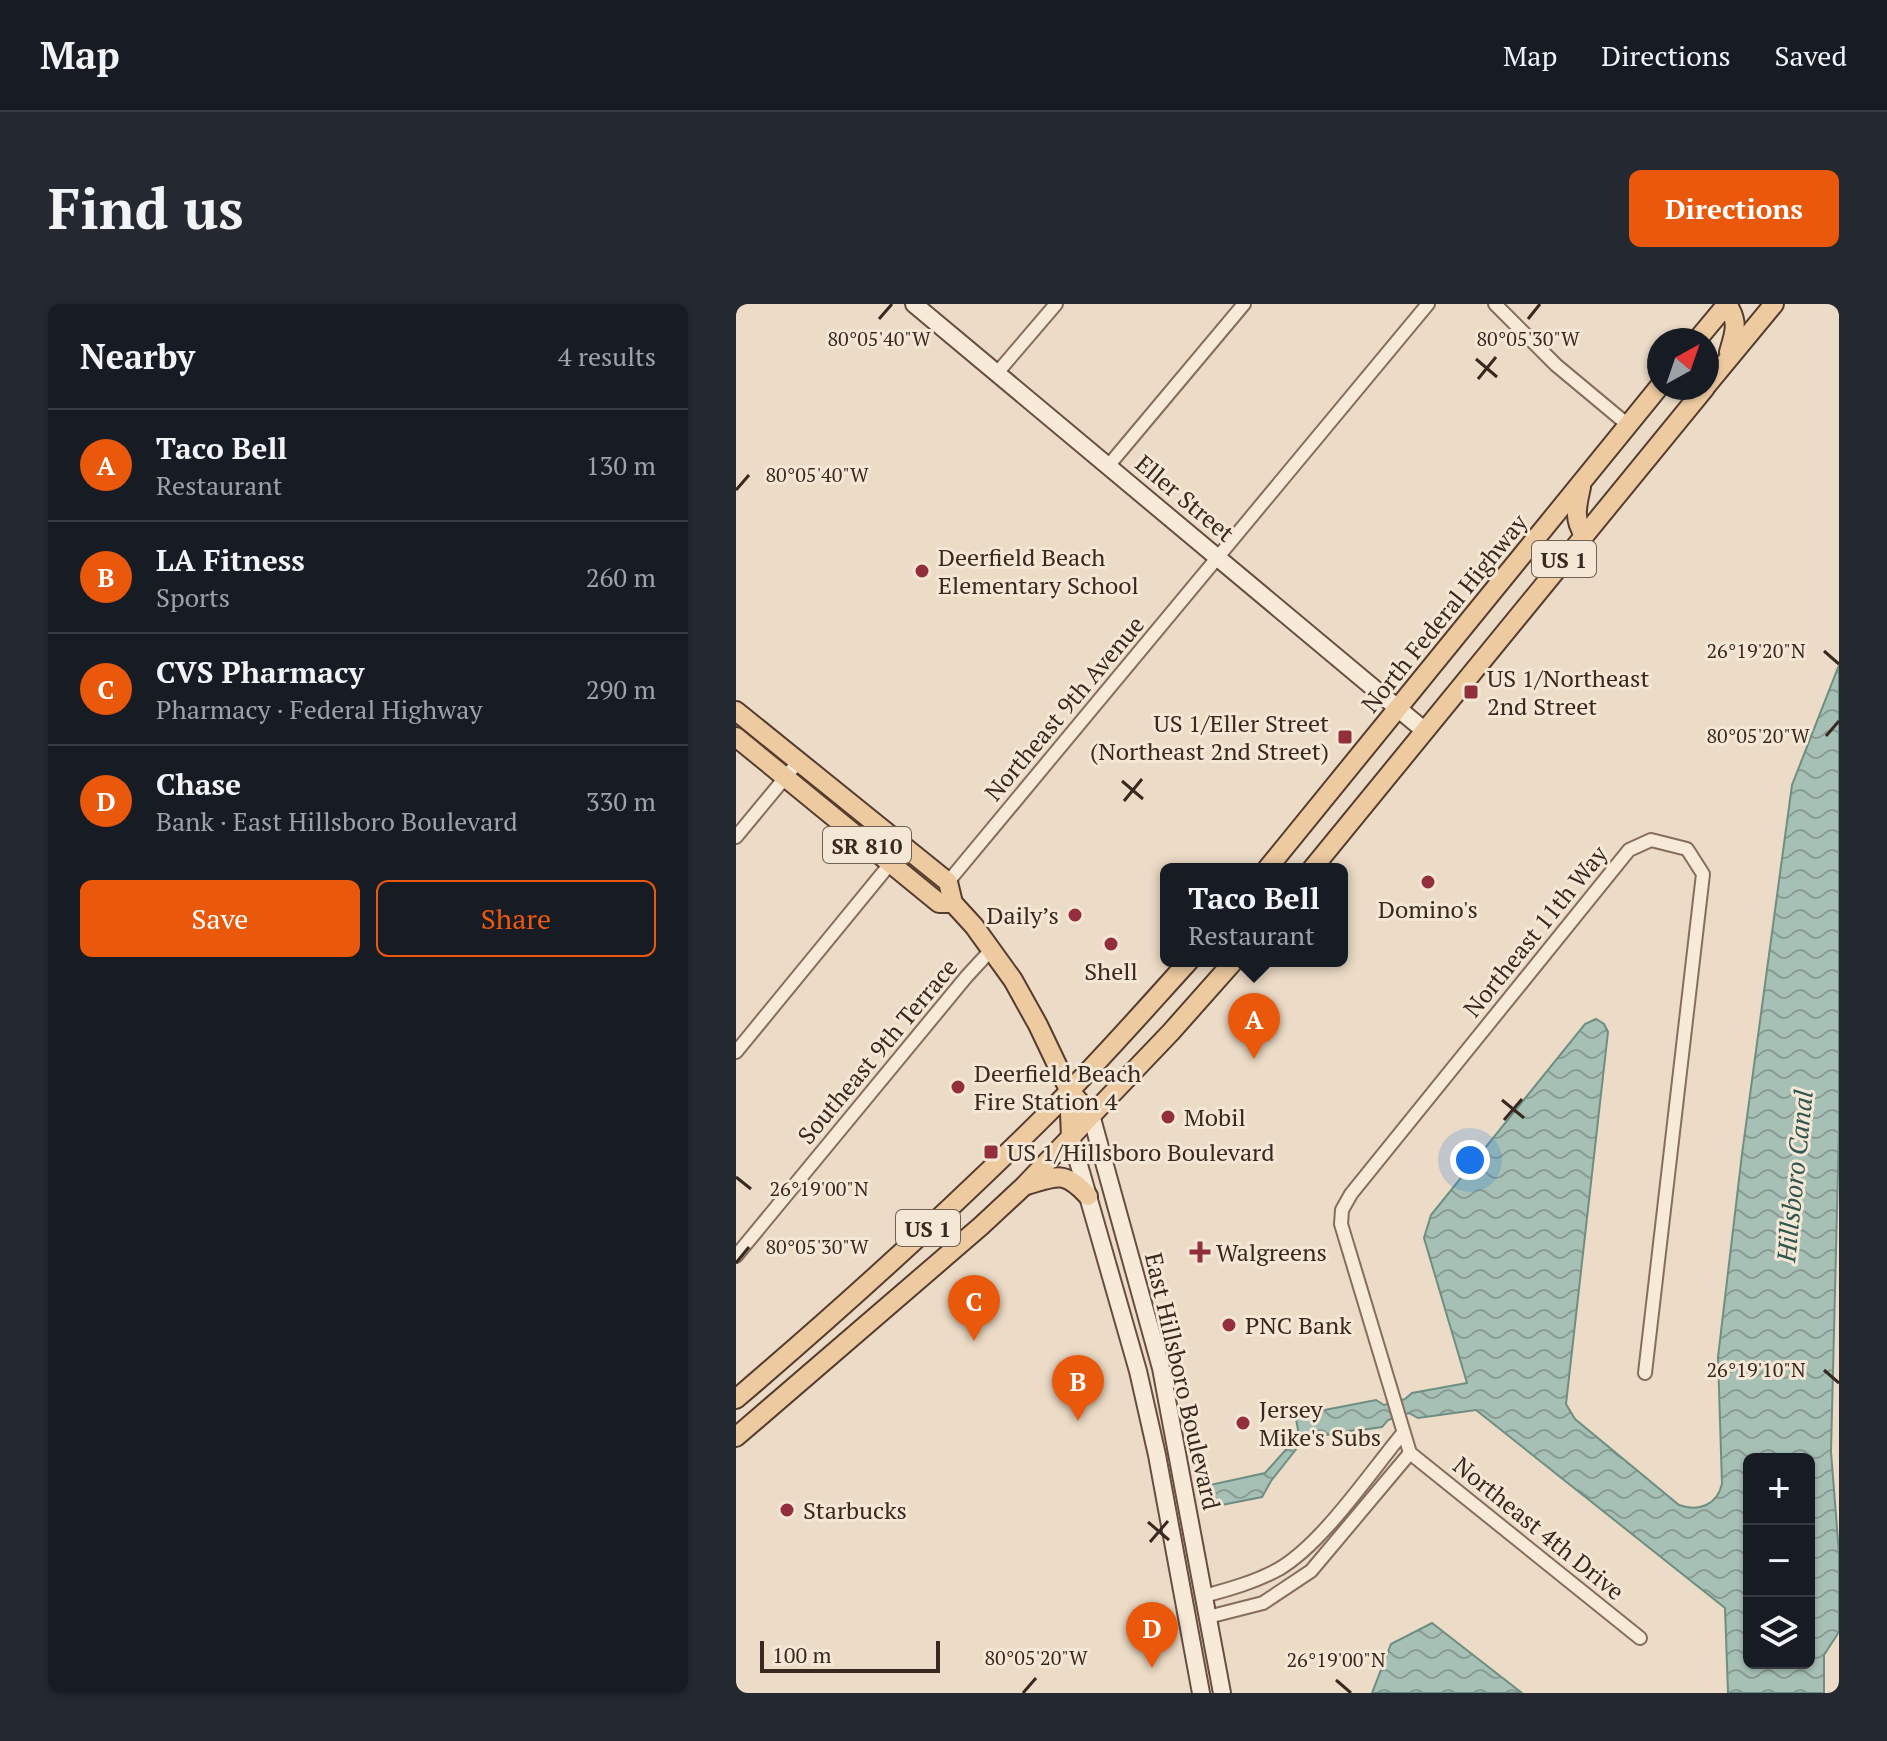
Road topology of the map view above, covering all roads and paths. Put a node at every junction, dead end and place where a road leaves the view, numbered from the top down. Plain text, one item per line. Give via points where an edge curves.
1 (914, 304) edge
2 (1056, 304) edge
3 (1244, 304) edge
4 (1428, 304) edge
5 (1495, 304) edge
6 (1727, 304) edge
7 (1767, 307) edge
8 (1707, 328) edge
9 (1726, 362) junction
10 (1719, 371) edge
11 (997, 373) junction
12 (1648, 400) edge
13 (1695, 400) edge
14 (1628, 425) junction
15 (1109, 465) junction
16 (1583, 480) junction
17 (1584, 535) junction
18 (1218, 557) junction
19 (1398, 708) junction
20 (736, 711) edge
21 (1425, 731) junction
22 (736, 737) edge
23 (798, 762) junction
24 (785, 778) junction
25 (736, 837) edge
26 (1272, 863) edge
27 (1317, 863) edge
28 (890, 864) junction
29 (948, 882) junction
30 (953, 903) junction
31 (992, 949) junction
32 (1183, 967) edge
33 (1229, 967) edge
34 (736, 1052) edge
35 (1069, 1090) junction
36 (1091, 1115) junction
37 (1071, 1137) junction
38 (1024, 1186) junction
39 (1088, 1196) junction
40 (736, 1256) edge
41 (1126, 1329) junction
42 (1161, 1368) junction
43 (1138, 1371) junction
44 (1645, 1373) dead end
45 (736, 1399) edge
46 (1168, 1405) junction
47 (1402, 1426) junction
48 (736, 1437) edge
49 (1410, 1453) junction
50 (1336, 1514) junction
51 (1351, 1526) junction
52 (1280, 1568) junction
53 (1178, 1573) junction
54 (1289, 1587) junction
55 (1204, 1596) junction
56 (1208, 1617) junction
57 (1640, 1638) dead end
58 (1201, 1693) edge
59 (1222, 1693) edge

1 - 11 main road, Eller Street
2 - 11 street
3 - 15 street
4 - 18 street, Northeast 9th Avenue
5 - 14 street via 1556,365
6 - 8 main road
6 - 9 main road via 1737,326
7 - 9 main road, US 1
9 - 10 main road, US 1
11 - 15 main road, Eller Street
12 - 14 main road, North Federal Highway / US 1
13 - 17 main road, US 1
14 - 16 main road, North Federal Highway / US 1
15 - 18 main road, Eller Street
16 - 17 main road via 1575,514
16 - 19 main road, North Federal Highway / US 1
17 - 21 main road, US 1
18 - 19 main road, Eller Street
18 - 29 street, Northeast 9th Avenue
19 - 21 main road, Eller Street
19 - 26 main road, North Federal Highway / US 1
20 - 23 main road, SR 810
21 - 27 main road, US 1
22 - 24 main road, East Hillsboro Boulevard / SR 810
23 - 24 street
23 - 29 main road, SR 810
24 - 25 street
24 - 28 main road, East Hillsboro Boulevard / SR 810
28 - 30 main road, East Hillsboro Boulevard / SR 810 via 939,903
28 - 34 street
29 - 30 main road, East Hillsboro Boulevard / SR 810
30 - 31 main road, East Hillsboro Boulevard / SR 810
31 - 35 main road, East Hillsboro Boulevard / SR 810
31 - 40 street, Southeast 9th Terrace
32 - 35 main road, US 1
33 - 36 main road, US 1
35 - 36 main road, East Hillsboro Boulevard / SR 810
35 - 37 main road, East Hillsboro Boulevard / SR 810
35 - 45 main road, US 1 via 921,1234
36 - 37 main road, US 1
36 - 42 main road, East Hillsboro Boulevard / SR 810
37 - 38 main road, US 1
37 - 39 main road, East Hillsboro Boulevard / SR 810
38 - 39 main road via 1063,1176
38 - 48 main road, US 1
39 - 41 main road, East Hillsboro Boulevard / SR 810
41 - 42 main road via 1141,1354
41 - 43 main road, East Hillsboro Boulevard / SR 810
42 - 46 main road, East Hillsboro Boulevard / SR 810
43 - 46 main road
43 - 53 main road, East Hillsboro Boulevard / SR 810
44 - 47 street, Northeast 11th Way via 1703,874 1687,849 1651,840 1629,850 1342,1210 1341,1224
46 - 55 main road, East Hillsboro Boulevard / SR 810
47 - 49 street, Northeast 11th Way
47 - 50 street
49 - 51 street
49 - 57 street, Northeast 4th Drive
50 - 51 street
50 - 52 street via 1317,1538
51 - 54 street via 1311,1571
52 - 54 street
52 - 55 street
53 - 56 main road via 1194,1606
53 - 58 main road, East Hillsboro Boulevard / SR 810
54 - 56 street via 1263,1603
55 - 56 main road, East Hillsboro Boulevard / SR 810
56 - 59 main road, East Hillsboro Boulevard / SR 810

